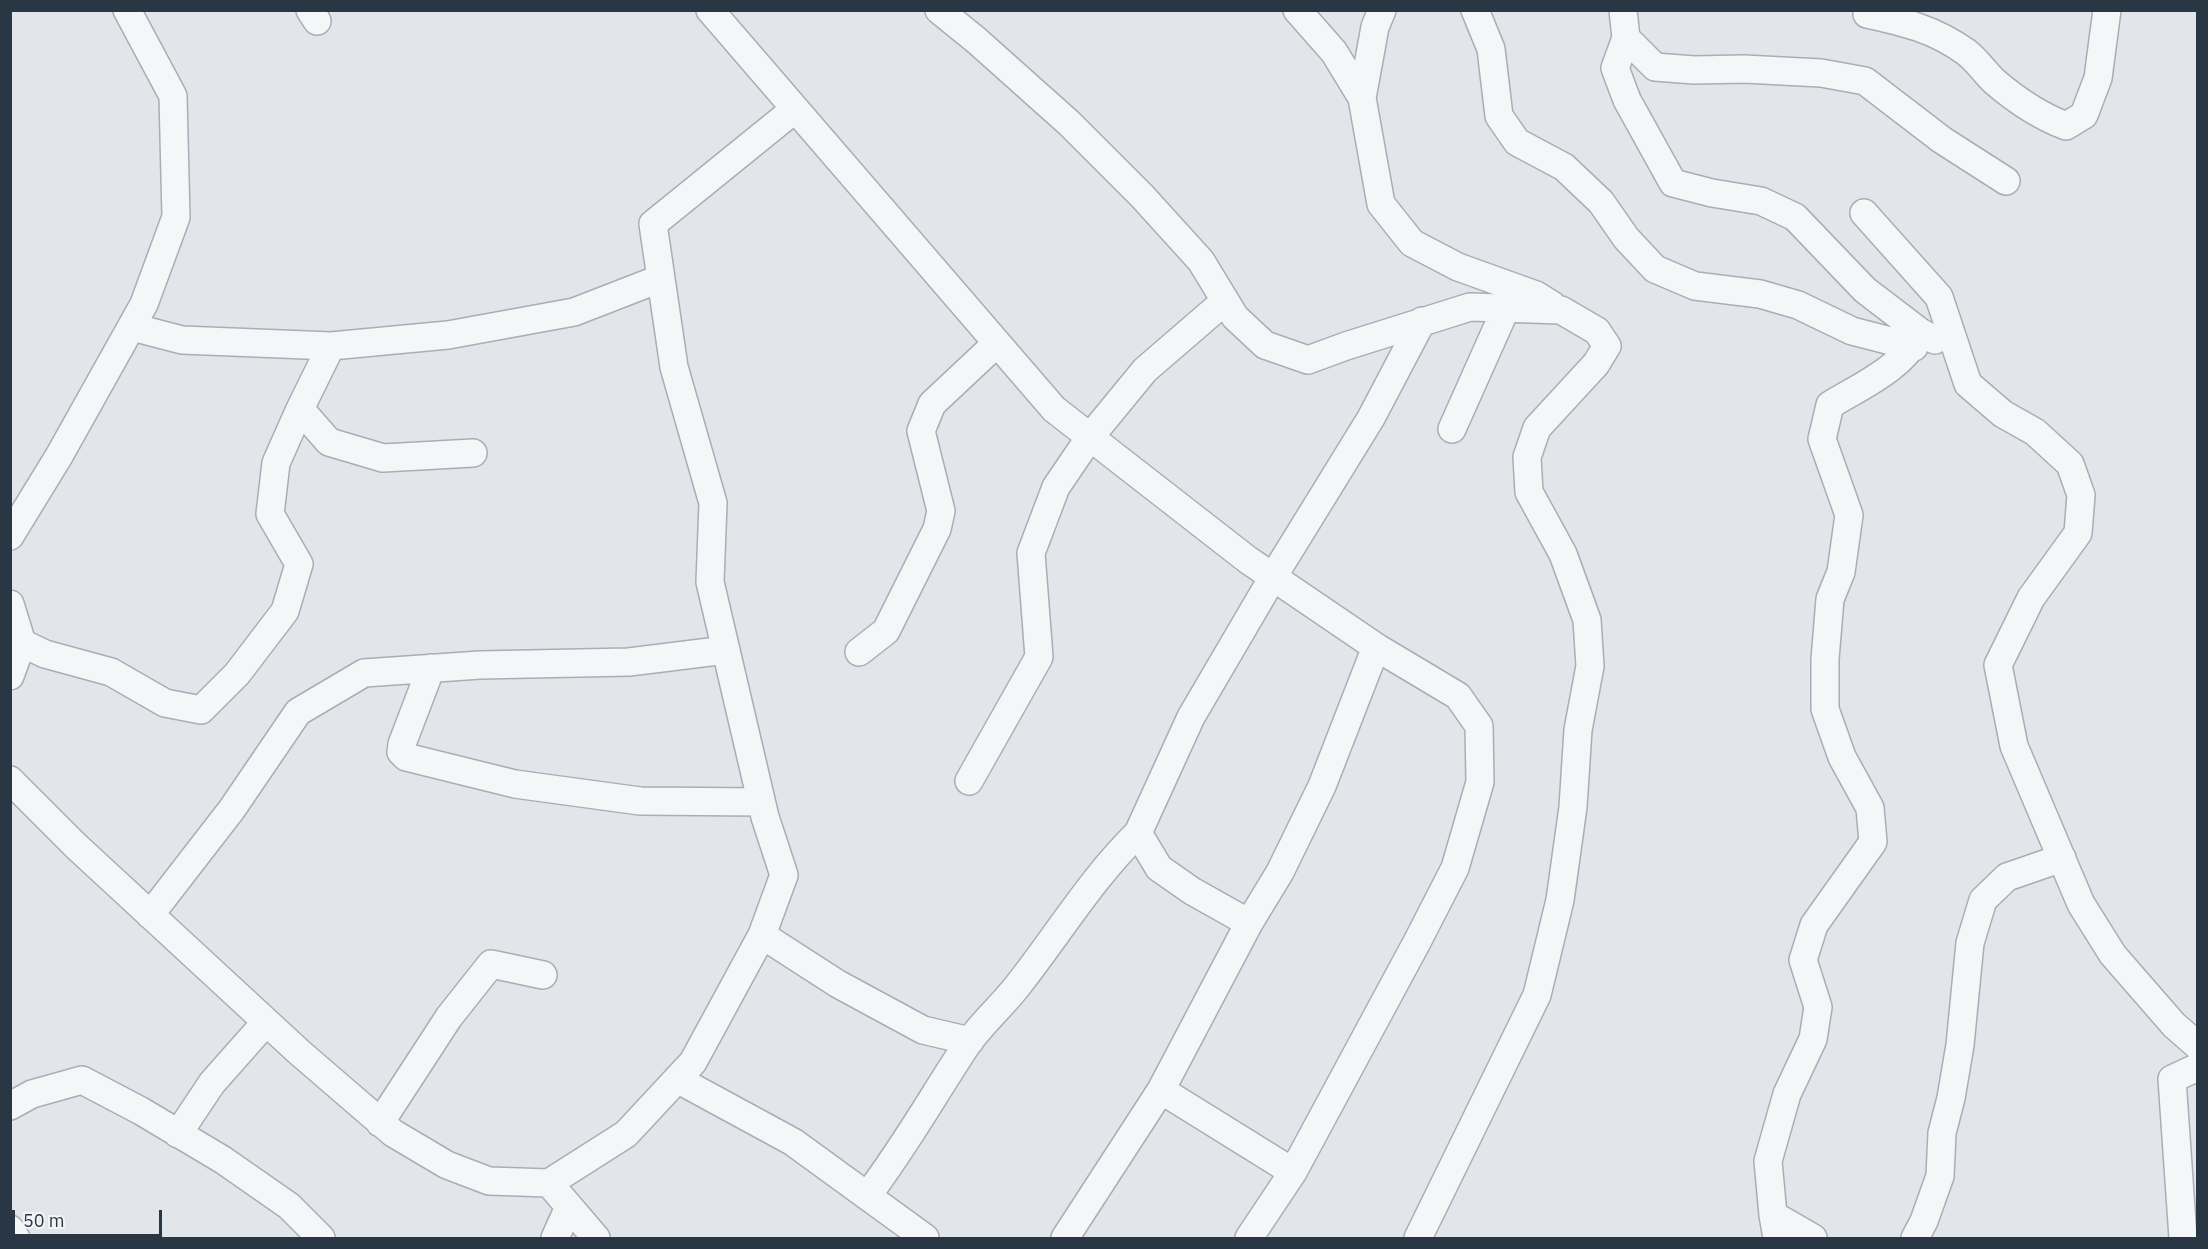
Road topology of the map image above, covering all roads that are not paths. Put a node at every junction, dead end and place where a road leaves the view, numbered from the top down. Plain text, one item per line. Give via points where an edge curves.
1 (127, 10) edge
2 (711, 10) edge
3 (939, 10) edge
4 (1297, 10) edge
5 (1382, 10) edge
6 (1475, 10) edge
7 (1623, 10) edge
8 (2107, 10) edge
9 (1867, 14) dead end
10 (1626, 38) junction
11 (1362, 98) junction
12 (795, 109) junction
13 (2006, 181) dead end
14 (1864, 213) dead end
15 (659, 279) junction
16 (1225, 301) junction
17 (1506, 308) junction
18 (1561, 310) junction
19 (1422, 321) junction
20 (132, 327) junction
21 (1917, 340) junction
22 (997, 343) junction
23 (330, 346) junction
24 (1957, 352) junction
25 (300, 409) junction
26 (1452, 429) dead end
27 (1090, 437) junction
28 (473, 453) dead end
29 (10, 536) edge
30 (1273, 577) junction
31 (10, 604) edge
32 (22, 643) junction
33 (1376, 647) junction
34 (726, 650) junction
35 (859, 652) dead end
36 (431, 668) junction
37 (10, 676) edge
38 (10, 780) edge
39 (969, 781) dead end
40 (761, 802) junction
41 (1138, 833) junction
42 (2062, 858) junction
43 (150, 915) junction
44 (1249, 923) junction
45 (762, 935) junction
46 (543, 975) dead end
47 (266, 1022) junction
48 (970, 1041) junction
49 (2198, 1046) edge
50 (2198, 1067) edge
51 (677, 1079) junction
52 (1161, 1090) junction
53 (11, 1104) edge
54 (380, 1123) junction
55 (178, 1134) junction
56 (1293, 1172) junction
57 (549, 1183) junction
58 (867, 1196) junction
59 (569, 1207) junction
60 (1775, 1227) edge
61 (10, 1229) edge
62 (16, 1239) edge
63 (321, 1239) edge
64 (555, 1239) edge
65 (596, 1239) edge
66 (925, 1239) edge
67 (1065, 1239) edge
68 (1249, 1239) edge
69 (1418, 1239) edge
70 (1813, 1239) edge
71 (1915, 1239) edge
72 (2183, 1239) edge

1 - 20 street via 173,96 176,217
2 - 12 street
3 - 16 street via 1069,123 1143,196 1201,261
4 - 11 street via 1334,52
5 - 11 street via 1375,27
6 - 21 street via 1491,49 1499,116 1517,142 1564,167 1601,202 1626,238 1655,268 1695,286 1760,294 1798,305 1852,331
7 - 10 street
8 - 9 street via 2098,78 2084,115 2066,126 2043,117 1996,83 1968,53 1937,34 1908,22
10 - 13 street via 1655,67 1821,73 1865,81 1942,140
10 - 21 street via 1615,68 1627,100 1673,183 1761,201 1795,217
11 - 18 street via 1381,204 1412,243 1458,267 1536,296
12 - 15 street via 653,224
12 - 22 street
14 - 24 street via 1940,297
15 - 23 street via 574,312 448,335
15 - 34 street via 674,367 713,503 710,582
16 - 19 street via 1235,317 1265,345 1308,360
16 - 27 street via 1145,370
17 - 18 street
17 - 19 street via 1470,306
17 - 26 street
18 - 69 street via 1597,331 1607,346 1596,364 1537,428 1527,457 1529,492 1563,554 1587,620 1590,666 1578,730 1573,807 1560,900 1537,995
19 - 30 street via 1371,418
20 - 23 street via 182,340
20 - 29 street
21 - 24 street
21 - 60 street via 1882,374 1830,405 1822,439 1849,515 1841,572 1830,599 1825,709 1842,757 1870,808 1873,842 1814,925 1803,960 1818,1006 1813,1039 1787,1094 1768,1161
22 - 27 street via 1054,409
22 - 35 street via 932,404 921,431 941,511 937,529 886,631
23 - 25 street
24 - 42 street via 1968,384 2003,414 2036,432 2070,464 2081,495 2078,533 2031,598 1998,664 2014,746
25 - 28 street via 328,442 383,458
25 - 32 street via 276,463 270,514 299,564 285,611 237,674 201,710 165,703 111,672 45,654
27 - 30 street
27 - 39 street via 1056,486 1030,553 1039,657
30 - 33 street
30 - 41 street via 1191,717
31 - 32 street
32 - 37 street
33 - 44 street via 1322,786 1280,872
33 - 56 street via 1458,696 1479,726 1480,782 1455,868
34 - 36 street via 629,662
34 - 40 street
36 - 40 street via 402,744 401,752 406,758 515,784 640,801
36 - 43 street via 364,673 298,712 232,809
38 - 43 street
40 - 45 street via 784,875
41 - 44 street via 1159,868
41 - 48 street via 1114,857 1018,985
42 - 49 street via 2081,904 2113,956
42 - 71 street via 2007,877 1983,900 1971,943 1960,1044 1942,1133 1940,1176
43 - 47 street
44 - 52 street
45 - 48 street via 838,984 923,1030
45 - 51 street via 693,1062
46 - 54 street via 491,964 449,1017
47 - 54 street
47 - 55 street via 212,1083
48 - 58 street
50 - 72 street via 2172,1079
51 - 57 street via 626,1134
51 - 58 street via 793,1142
52 - 56 street
52 - 67 street
53 - 55 street via 82,1080
54 - 57 street via 447,1165 489,1181
55 - 63 street via 289,1206
56 - 68 street
57 - 59 street
58 - 66 street
59 - 64 street
59 - 65 street
60 - 70 street
61 - 62 street

